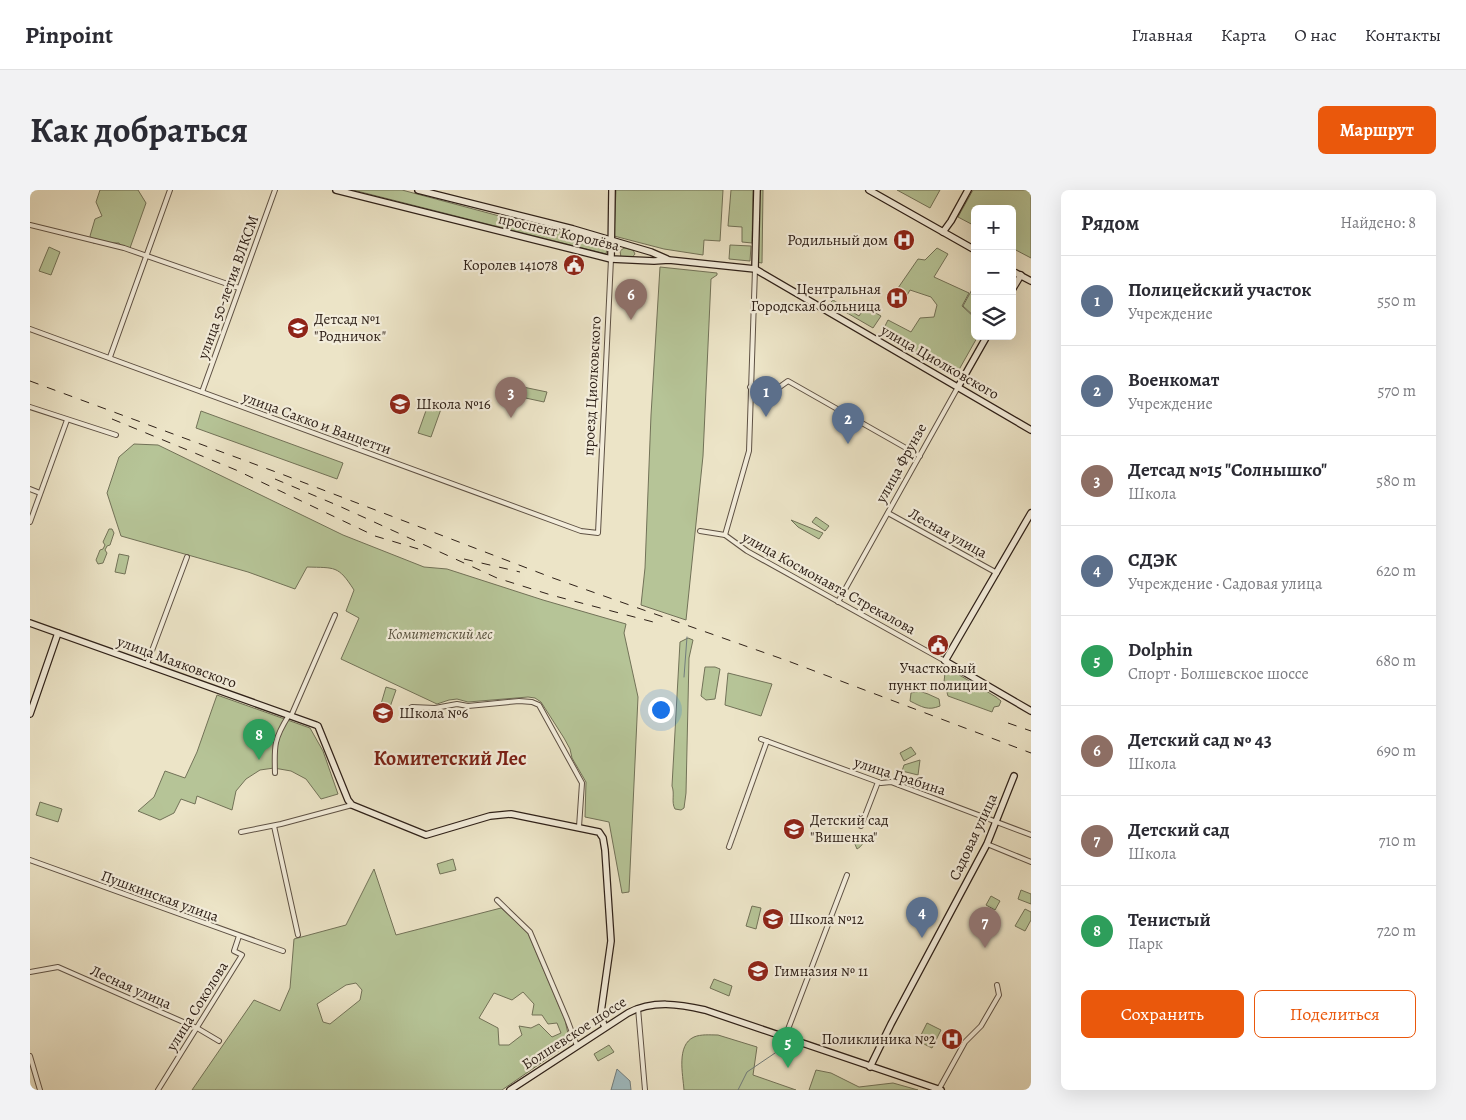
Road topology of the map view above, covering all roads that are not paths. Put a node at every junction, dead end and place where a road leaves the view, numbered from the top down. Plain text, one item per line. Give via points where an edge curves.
1 (170, 190) edge
2 (275, 190) edge
3 (336, 190) edge
4 (418, 190) edge
5 (612, 190) edge
6 (757, 190) edge
7 (869, 190) edge
8 (968, 190) edge
9 (30, 225) edge
10 (942, 232) junction
11 (610, 241) junction
12 (632, 248) junction
13 (971, 248) edge
14 (147, 256) junction
15 (611, 259) junction
16 (634, 260) junction
17 (670, 260) junction
18 (754, 270) junction
19 (1016, 273) edge
20 (1021, 275) junction
21 (1031, 281) edge
22 (1016, 283) edge
23 (239, 288) junction
24 (30, 329) edge
25 (985, 340) edge
26 (110, 357) junction
27 (750, 387) junction
28 (958, 387) junction
29 (202, 392) junction
30 (30, 406) edge
31 (67, 420) junction
32 (1031, 430) edge
33 (116, 435) dead end
34 (920, 456) junction
35 (30, 489) edge
36 (40, 493) junction
37 (888, 513) junction
38 (1031, 514) edge
39 (30, 522) edge
40 (700, 531) dead end
41 (598, 533) joint
42 (725, 536) junction
43 (187, 557) dead end
44 (997, 573) junction
45 (838, 602) junction
46 (335, 615) dead end
47 (30, 623) edge
48 (58, 633) junction
49 (946, 662) junction
50 (147, 664) junction
51 (1031, 711) edge
52 (405, 712) dead end
53 (30, 714) edge
54 (290, 716) junction
55 (761, 739) dead end
56 (767, 741) junction
57 (275, 772) dead end
58 (1014, 776) dead end
59 (878, 782) junction
60 (352, 805) junction
61 (996, 822) junction
62 (274, 826) junction
63 (861, 826) dead end
64 (579, 827) junction
65 (240, 832) dead end
66 (1031, 835) edge
67 (987, 844) junction
68 (729, 847) dead end
69 (30, 860) edge
70 (1031, 862) edge
71 (847, 875) dead end
72 (497, 900) dead end
73 (298, 935) dead end
74 (239, 936) junction
75 (283, 951) dead end
76 (30, 972) edge
77 (998, 985) dead end
78 (638, 1008) junction
79 (605, 1027) junction
80 (197, 1028) junction
81 (785, 1037) junction
82 (219, 1041) dead end
83 (577, 1046) junction
84 (30, 1056) edge
85 (870, 1067) junction
86 (40, 1090) edge
87 (158, 1090) edge
88 (510, 1090) edge
89 (646, 1090) edge
90 (940, 1090) edge

1 - 14 street
2 - 23 street, улица 50-летия ВЛКСМ
3 - 15 street, проспект Королёва
4 - 11 street, проспект Королёва
5 - 11 street, проезд Циолковского
6 - 18 street
7 - 10 street
8 - 10 street
9 - 14 street
10 - 13 street
11 - 12 street, проспект Королёва
11 - 15 street, проезд Циолковского
12 - 16 street via 636,251
12 - 17 street, проспект Королёва
14 - 23 street
14 - 26 street
15 - 16 street, проспект Королёва
15 - 41 street, проезд Циолковского
16 - 17 street, проспект Королёва
17 - 18 street, улица Циолковского
18 - 27 street
18 - 28 street, улица Циолковского
19 - 20 street
20 - 21 street
20 - 22 street
23 - 29 street, улица 50-летия ВЛКСМ
24 - 26 street, улица Сакко и Ванцетти
25 - 28 street, улица Фрунзе
26 - 29 street, улица Сакко и Ванцетти
27 - 34 street via 774,391 788,381
27 - 42 street via 748,457
28 - 32 street, улица Циолковского
28 - 34 street, улица Фрунзе
29 - 41 street, улица Сакко и Ванцетти via 581,531
30 - 31 street
31 - 33 street
31 - 36 street
34 - 37 street, улица Фрунзе
35 - 36 street
36 - 39 street
37 - 44 street, Лесная улица
37 - 45 street, улица Фрунзе
38 - 44 street
40 - 42 street, улица Космонавта Стрекалова
42 - 45 street, улица Космонавта Стрекалова
43 - 50 street
44 - 49 street
45 - 49 street, улица Космонавта Стрекалова
46 - 54 street
47 - 48 street, улица Маяковского
48 - 50 street, улица Маяковского
48 - 53 street
49 - 51 street
50 - 54 street, улица Маяковского
52 - 64 street via 412,707 435,708 457,704 468,706 519,701 539,705 582,783
54 - 57 street via 279,731 274,746
54 - 60 street, улица Маяковского via 316,725
55 - 56 street, улица Грабина
56 - 59 street, улица Грабина
56 - 68 street
58 - 61 street, Садовая улица
59 - 61 street, улица Грабина via 891,782
59 - 63 street
60 - 62 street
60 - 64 street via 426,835 502,814
61 - 66 street, улица Грабина
61 - 67 street, Садовая улица
62 - 65 street
62 - 73 street
64 - 79 street via 598,831 603,838 611,941 601,1012
67 - 70 street
67 - 85 street, Садовая улица
69 - 74 street, Пушкинская улица
71 - 81 street
72 - 83 street via 530,932
74 - 75 street, Пушкинская улица
74 - 80 street, улица Соколова via 234,951 242,955
76 - 80 street, Лесная улица via 58,967
77 - 90 street via 999,995 981,1026 965,1042
78 - 79 street, Болшевское шоссе
78 - 81 street, Болшевское шоссе via 682,1005
78 - 89 street
79 - 83 street, Болшевское шоссе
80 - 82 street, Лесная улица
80 - 87 street, улица Соколова
81 - 85 street, Болшевское шоссе
83 - 88 street, Болшевское шоссе
84 - 86 street
85 - 90 street, Болшевское шоссе

